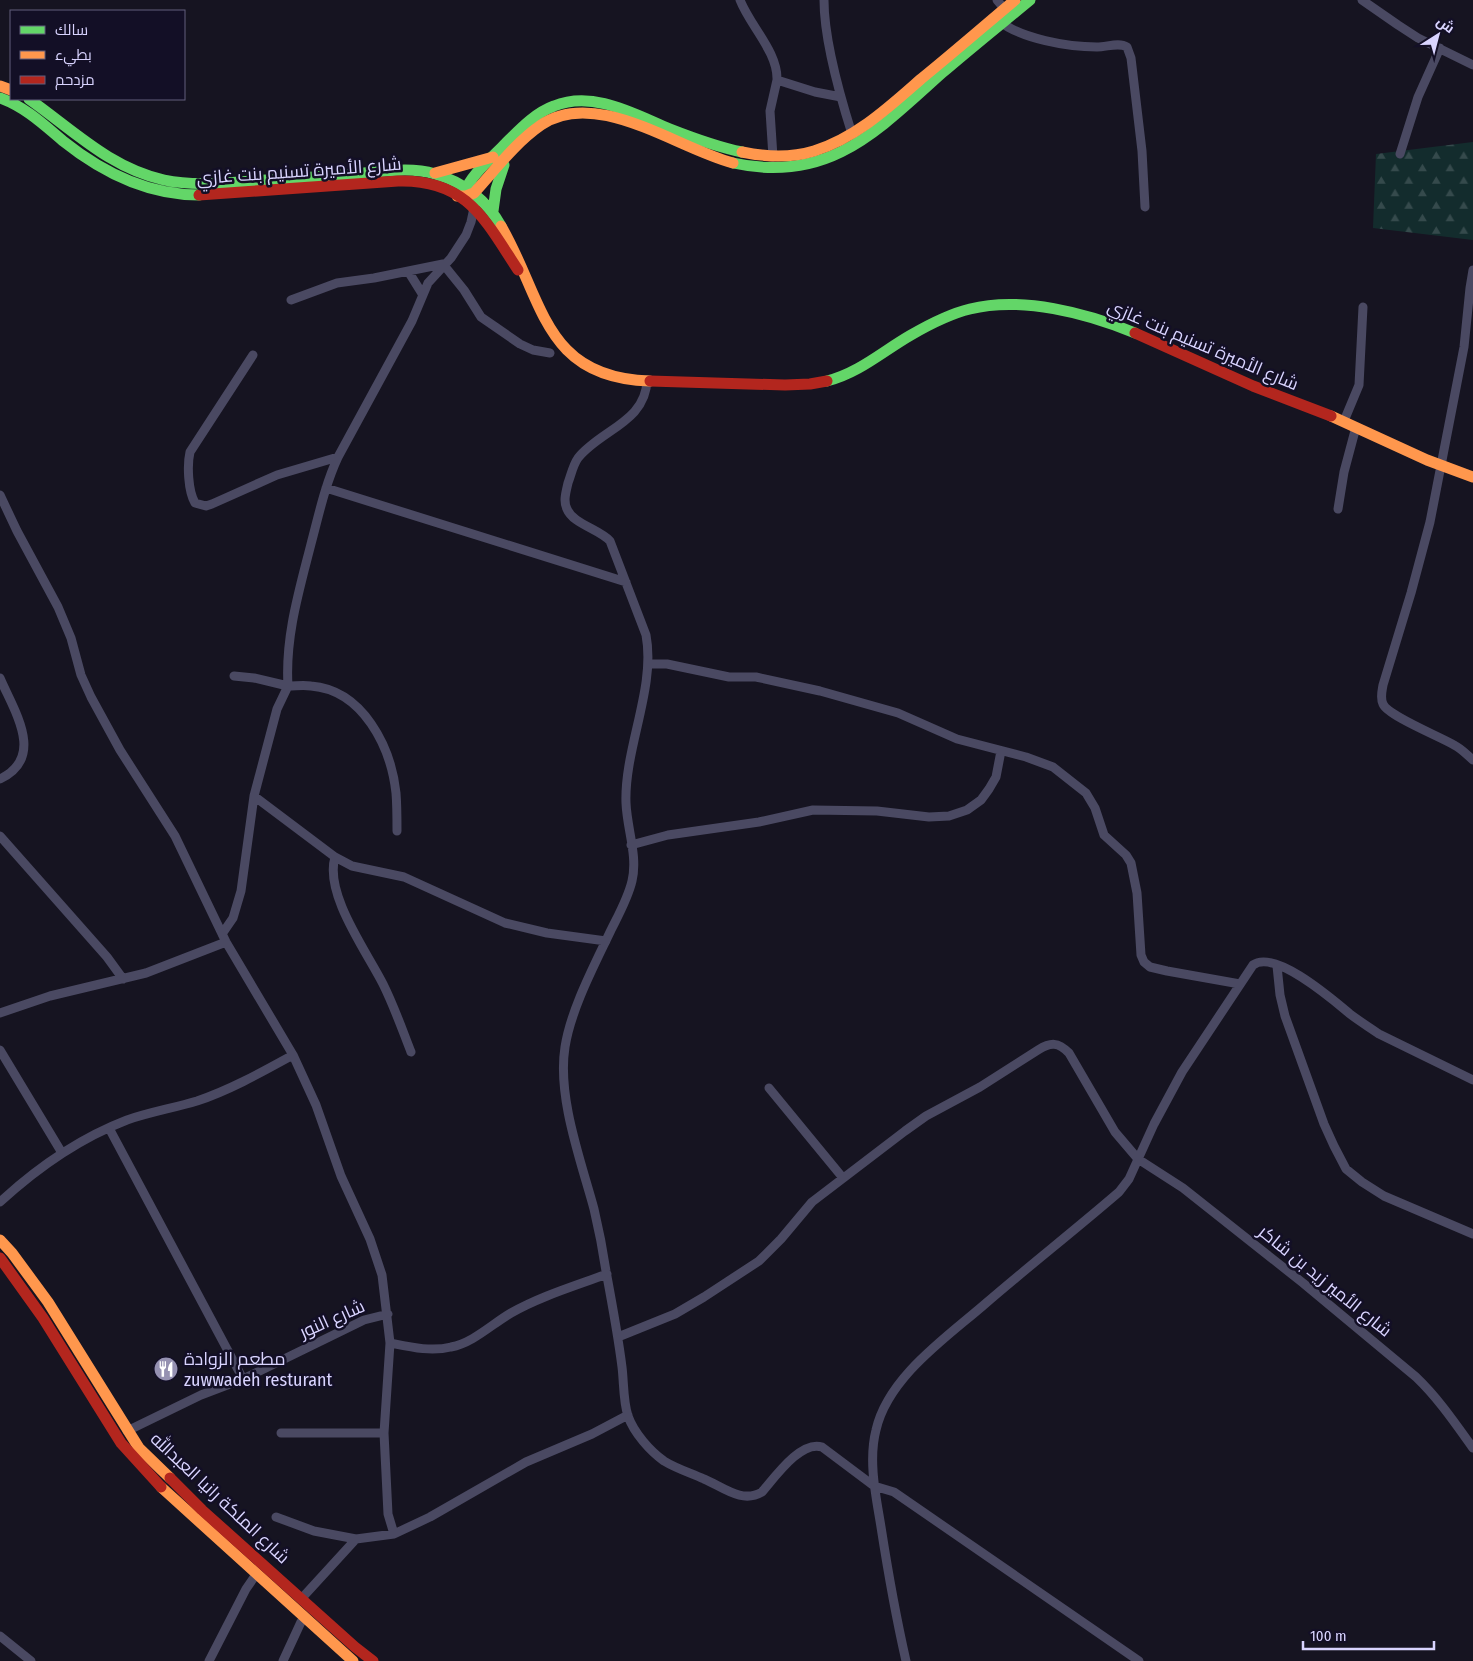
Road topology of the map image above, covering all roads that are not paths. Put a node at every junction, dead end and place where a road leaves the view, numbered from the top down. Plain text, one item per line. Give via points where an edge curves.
1 (740, 0) edge
2 (824, 0) edge
3 (1015, 0) edge
4 (1030, 0) edge
5 (1362, 0) edge
6 (1001, 13) edge
7 (1440, 48) junction
8 (1473, 65) edge
9 (776, 80) junction
10 (841, 97) junction
11 (0, 98) edge
12 (30, 100) edge
13 (852, 134) junction
14 (1400, 154) dead end
15 (494, 157) junction
16 (773, 157) junction
17 (505, 160) junction
18 (435, 173) junction
19 (466, 193) junction
20 (1145, 207) dead end
21 (474, 208) junction
22 (493, 211) junction
23 (443, 264) junction
24 (1473, 270) edge
25 (408, 272) junction
26 (525, 280) junction
27 (423, 294) junction
28 (291, 300) dead end
29 (1362, 307) dead end
30 (550, 353) dead end
31 (253, 355) dead end
32 (647, 380) junction
33 (1344, 421) junction
34 (1356, 426) junction
35 (338, 457) junction
36 (1441, 466) junction
37 (1473, 477) edge
38 (326, 488) junction
39 (0, 495) edge
40 (1338, 509) dead end
41 (626, 582) junction
42 (648, 664) junction
43 (234, 676) dead end
44 (0, 678) edge
45 (288, 686) junction
46 (1001, 752) junction
47 (1473, 760) edge
48 (0, 779) edge
49 (254, 796) junction
50 (397, 831) dead end
51 (0, 836) edge
52 (631, 845) junction
53 (335, 857) junction
54 (224, 938) junction
55 (606, 941) junction
56 (1277, 966) junction
57 (123, 978) junction
58 (1240, 984) junction
59 (0, 1013) edge
60 (0, 1050) edge
61 (411, 1052) dead end
62 (293, 1055) junction
63 (1473, 1080) edge
64 (769, 1088) dead end
65 (109, 1128) junction
66 (62, 1153) junction
67 (1138, 1160) junction
68 (844, 1178) junction
69 (0, 1202) edge
70 (1473, 1234) edge
71 (0, 1240) edge
72 (0, 1258) edge
73 (607, 1274) junction
74 (388, 1314) junction
75 (618, 1337) junction
76 (390, 1344) junction
77 (243, 1379) junction
78 (628, 1415) junction
79 (127, 1431) junction
80 (281, 1433) dead end
81 (384, 1433) junction
82 (1473, 1448) edge
83 (874, 1486) junction
84 (276, 1517) dead end
85 (394, 1534) junction
86 (356, 1539) junction
87 (257, 1573) junction
88 (302, 1598) junction
89 (301, 1622) dead end
90 (0, 1636) edge
91 (31, 1661) edge
92 (209, 1661) edge
93 (283, 1661) edge
94 (353, 1661) edge
95 (373, 1661) edge
96 (906, 1661) edge
97 (1139, 1661) edge

1 - 9 street via 772,57
2 - 10 street
3 - 6 main road
4 - 6 main road
5 - 7 street
6 - 13 main road
6 - 17 main road via 888,121 837,154 811,163 768,168 724,162 613,117 582,112 566,113 548,120
6 - 20 street via 1027,34 1062,43 1095,47 1122,44 1127,47 1142,151
7 - 8 street
7 - 14 street via 1418,97
9 - 10 street
9 - 16 street via 770,111
10 - 13 street
11 - 19 main road, شارع الأميرة تسنيم بنت غازي via 29,113 93,164 133,184 158,191 188,196 219,196 361,183 416,182
12 - 18 main road, شارع الأميرة تسنيم بنت غازي via 115,162 139,173 180,184 212,185 382,172
13 - 16 main road via 817,150
15 - 16 main road via 545,110 584,100 630,112 726,150
15 - 18 main road
15 - 19 main road
17 - 19 main road
17 - 22 main road
18 - 19 main road, شارع الأميرة تسنيم بنت غازي
19 - 21 main road, شارع الأميرة تسنيم بنت غازي
19 - 22 main road, شارع الأميرة تسنيم بنت غازي
21 - 23 street via 466,235 451,258
21 - 26 main road, شارع الأميرة تسنيم بنت غازي
22 - 26 main road, شارع الأميرة تسنيم بنت غازي via 515,249
23 - 25 street
23 - 27 street
23 - 30 street via 481,317 520,344
24 - 36 street via 1464,347
25 - 27 street
25 - 28 street via 337,283
26 - 32 main road, شارع الأميرة تسنيم بنت غازي via 545,321 571,356 604,375
27 - 35 street via 412,321
29 - 33 street via 1359,385
31 - 35 street via 190,452 188,468 196,503 212,504 277,475
32 - 33 main road, شارع الأميرة تسنيم بنت غازي via 784,385 824,382 855,371 940,318 968,309 1004,305 1070,313 1116,325 1243,382
32 - 41 street via 647,391 636,411 579,457 564,497 570,514 610,541
33 - 34 main road, شارع الأميرة تسنيم بنت غازي
34 - 36 main road, شارع الأميرة تسنيم بنت غازي
34 - 40 street
35 - 38 street
36 - 37 main road, شارع الأميرة تسنيم بنت غازي
36 - 47 street via 1414,584 1381,698 1384,707 1394,714 1453,744
38 - 41 street
38 - 45 street via 292,620 287,658
39 - 54 street via 58,607 91,697 174,836
41 - 42 street via 646,635
42 - 46 street via 668,664 729,677 756,677 820,691 898,713
42 - 52 street via 626,794
43 - 45 street
44 - 48 street via 25,742 22,759 16,768
45 - 49 street via 277,709
45 - 50 street via 329,690 357,706 371,722 391,770 396,791
46 - 52 street via 990,789 967,810 949,816 813,810 759,822 668,835
46 - 58 street via 1052,767 1080,786 1089,797 1104,835 1126,855 1132,867 1141,955 1147,965
49 - 53 street
49 - 54 street via 240,891
51 - 57 street
52 - 55 street via 632,882
53 - 55 street via 352,866 404,877 505,922 547,933
53 - 61 street via 333,874 347,918 383,985
54 - 57 street via 146,973
54 - 62 street
55 - 73 street via 571,1019 564,1062 565,1100 595,1213
56 - 58 street via 1256,962
56 - 63 street via 1304,979 1379,1034
56 - 70 street via 1285,1016 1324,1124 1346,1168 1384,1196
57 - 59 street via 50,996
58 - 67 street via 1182,1072
60 - 66 street
62 - 65 street via 217,1094
62 - 74 street via 316,1105 341,1176 370,1238 382,1275
64 - 68 street
65 - 66 street
65 - 77 street
66 - 69 street
67 - 68 street, شارع الأمير زيد بن شاكر via 1115,1132 1069,1053 1059,1044 1052,1043 926,1116
67 - 82 street, شارع الأمير زيد بن شاكر via 1196,1198 1416,1376
67 - 83 street via 1119,1192 924,1356 903,1378 875,1431
68 - 75 street via 812,1202 759,1261 674,1314
71 - 79 main road, شارع الملكة رانيا العبدالله via 48,1302
72 - 87 main road, شارع الملكة رانيا العبدالله via 43,1318 134,1460 158,1486
73 - 75 street
73 - 76 street via 551,1294 451,1348 428,1349
74 - 76 street
74 - 77 street, شارع النور via 364,1320
75 - 78 street
76 - 81 street
77 - 79 street, شارع النور via 201,1395
78 - 83 street via 644,1442 662,1459 735,1494 750,1496 762,1492 802,1451 813,1446 831,1452
78 - 85 street via 526,1462
79 - 88 main road, شارع الملكة رانيا العبدالله via 139,1448 202,1510
80 - 81 street
81 - 85 street via 388,1514
83 - 96 street via 887,1573
83 - 97 street via 894,1492
84 - 86 street via 314,1531
85 - 86 street
86 - 88 street
87 - 92 street
87 - 94 main road, شارع الملكة رانيا العبدالله
88 - 95 main road, شارع الملكة رانيا العبدالله
89 - 93 street
90 - 91 street

